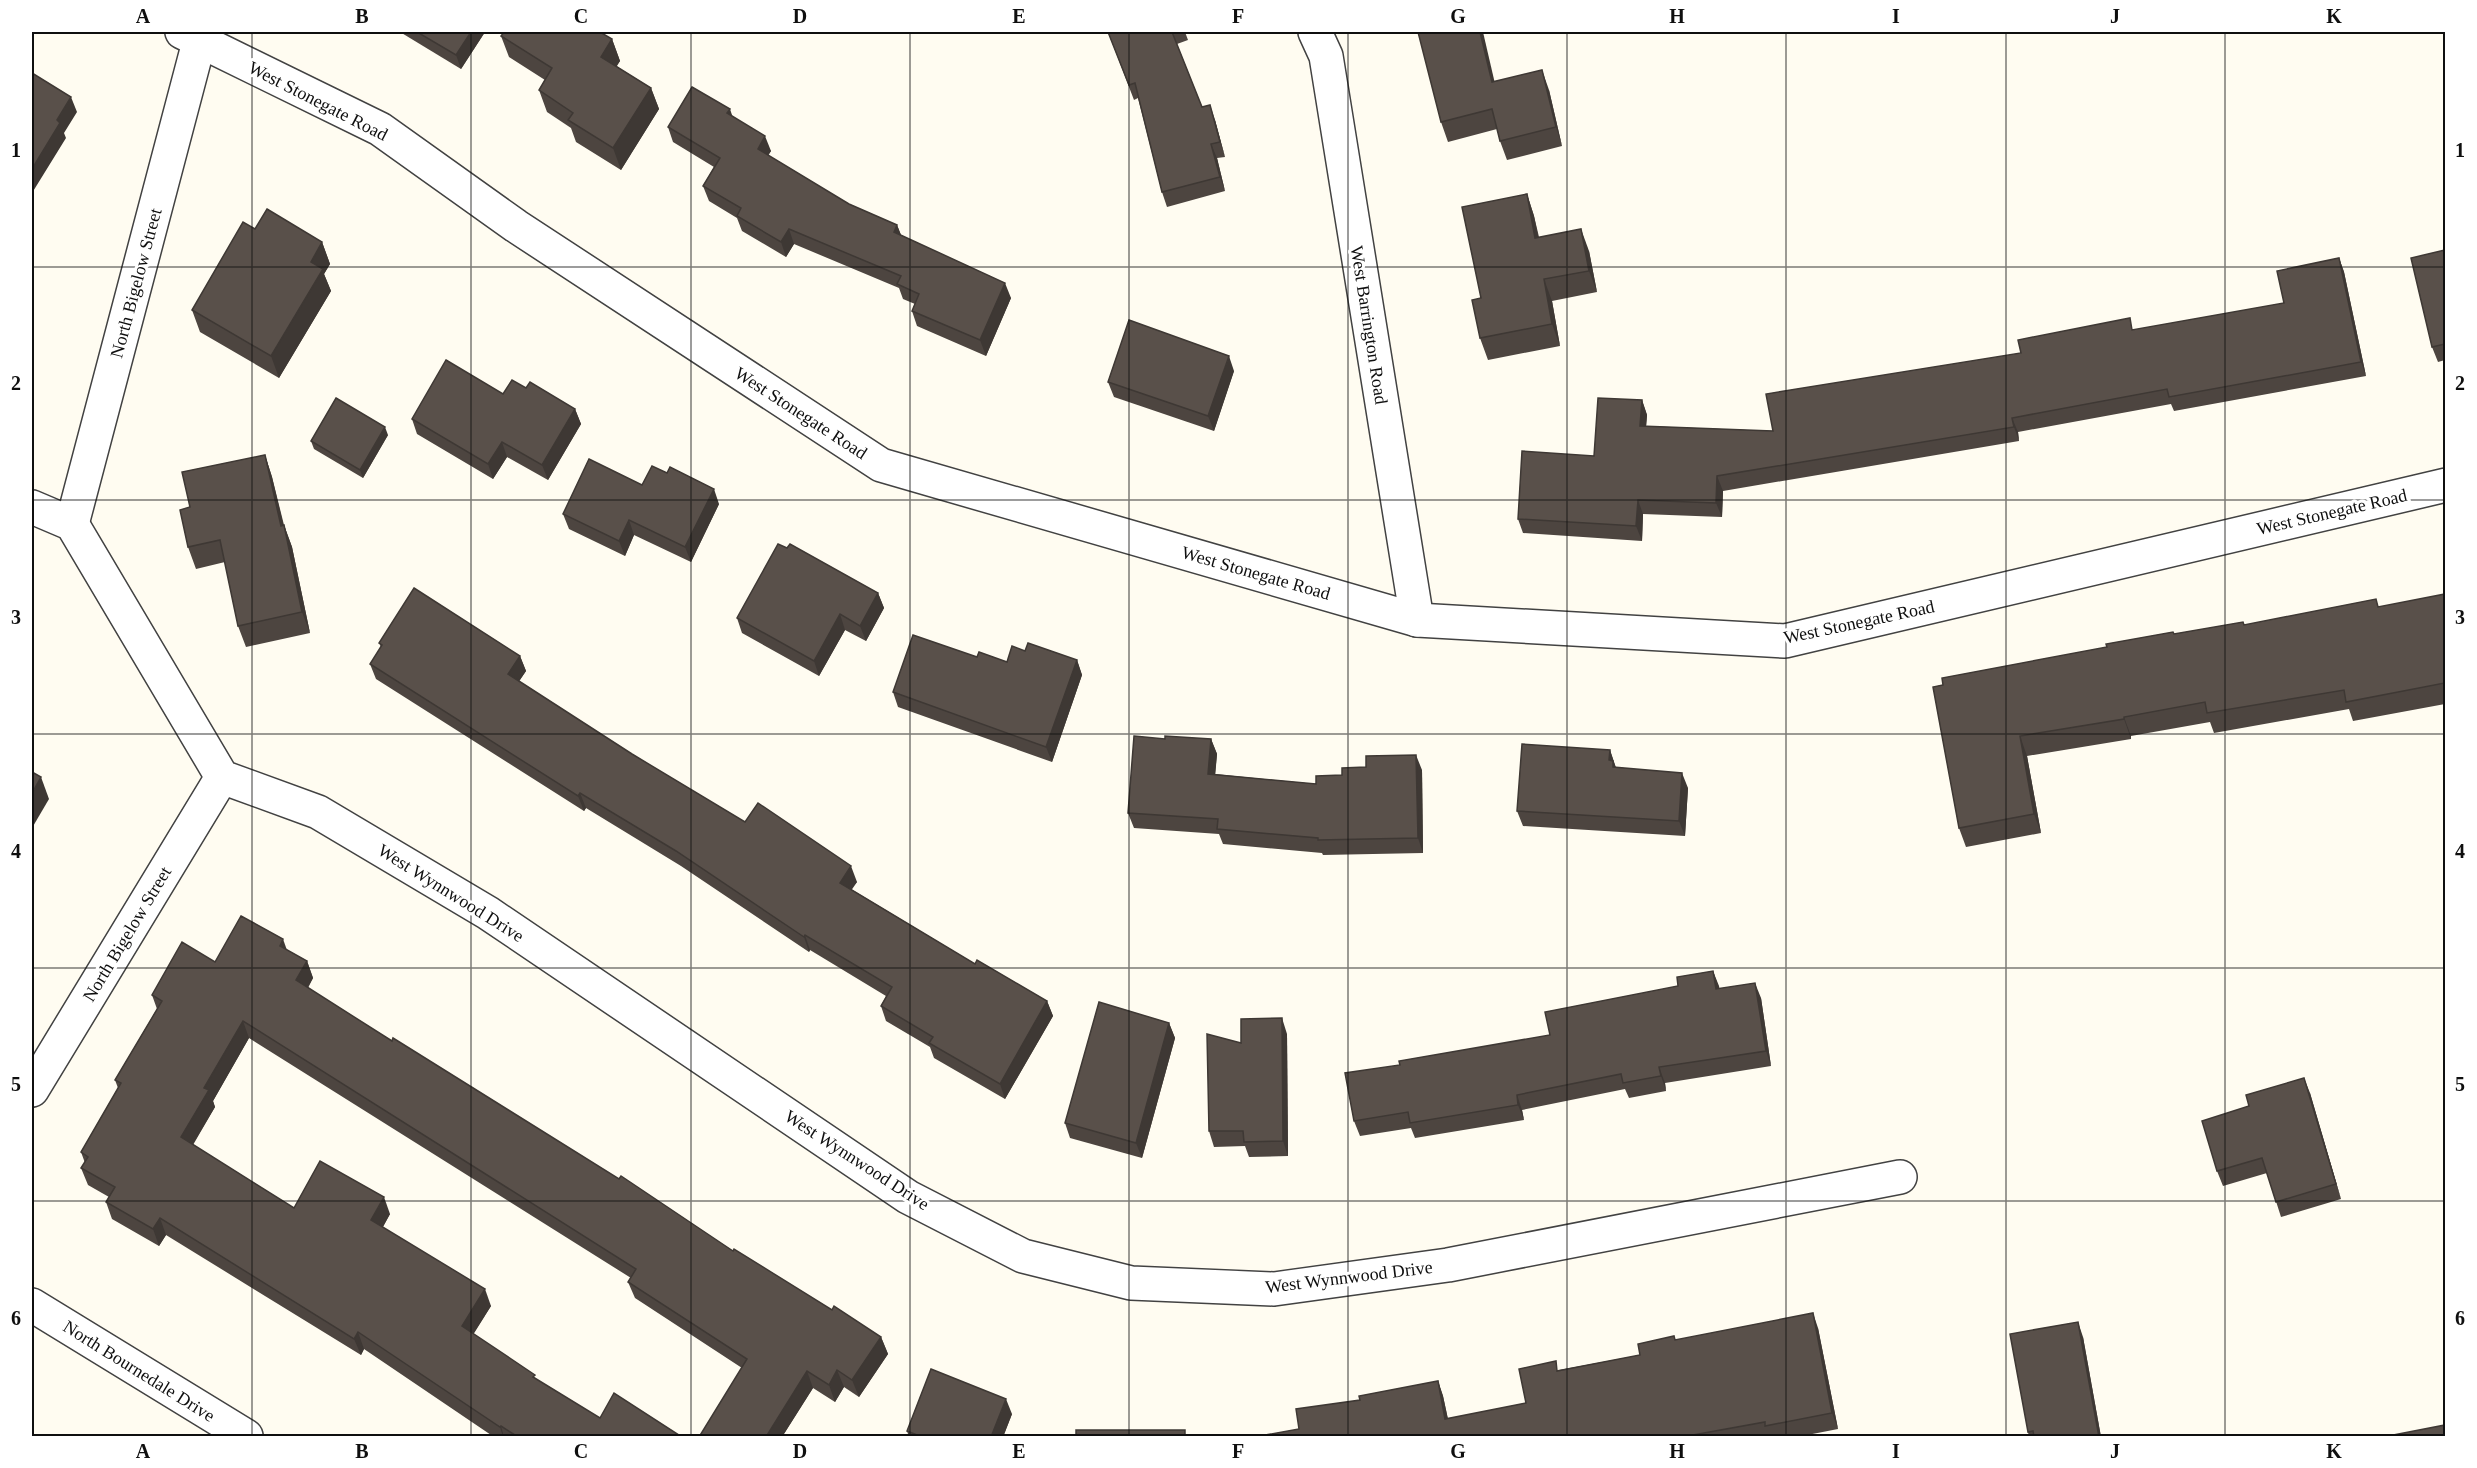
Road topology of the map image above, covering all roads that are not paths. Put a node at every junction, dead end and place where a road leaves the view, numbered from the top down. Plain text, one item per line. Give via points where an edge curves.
1 (1315, 32) edge
2 (191, 37) edge
3 (2445, 485) edge
4 (32, 507) edge
5 (72, 524) junction
6 (1416, 620) junction
7 (222, 777) junction
8 (32, 1090) edge
9 (1900, 1177) dead end
10 (32, 1305) edge
11 (246, 1437) edge

1 - 6 street, West Barrington Road via 1326,56
2 - 5 street, North Bigelow Street
2 - 6 street, West Stonegate Road via 380,129 516,226 881,465
3 - 6 street, West Stonegate Road via 1785,641
4 - 5 street
5 - 7 street
7 - 8 street, North Bigelow Street
7 - 9 street, West Wynnwood Drive via 318,812 488,913 909,1197 1023,1256 1131,1283 1274,1289 1448,1265
10 - 11 street, North Bournedale Drive

